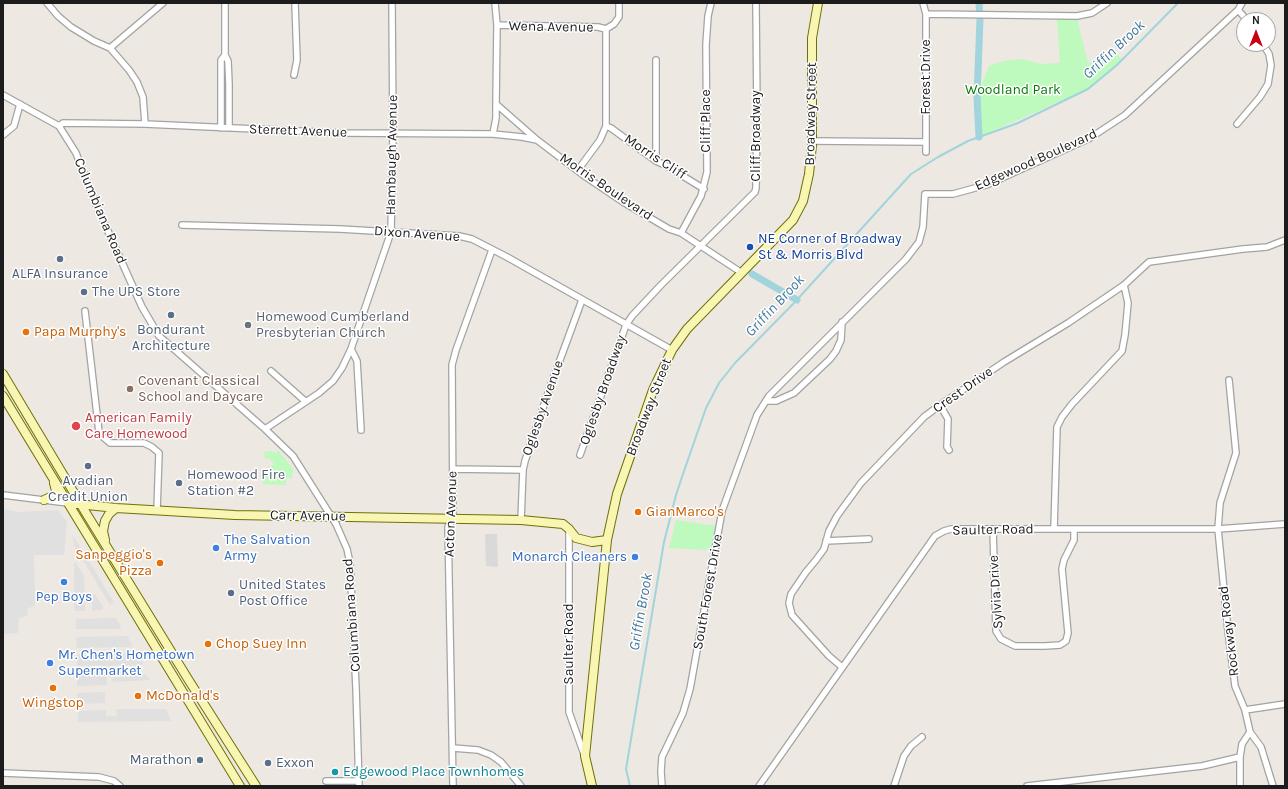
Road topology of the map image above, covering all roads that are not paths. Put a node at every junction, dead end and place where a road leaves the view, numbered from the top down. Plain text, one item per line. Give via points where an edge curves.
1 (47, 3) edge
2 (163, 3) edge
3 (225, 3) edge
4 (295, 3) edge
5 (392, 3) edge
6 (495, 3) edge
7 (619, 3) edge
8 (710, 3) edge
9 (756, 3) edge
10 (818, 3) edge
11 (922, 3) edge
12 (1107, 3) edge
13 (1242, 3) edge
14 (1238, 10) joint
15 (926, 14) junction
16 (497, 25) junction
17 (606, 29) junction
18 (110, 48) junction
19 (1267, 52) edge
20 (226, 55) junction
21 (656, 60) dead end
22 (294, 75) dead end
23 (222, 84) junction
24 (229, 84) junction
25 (3, 95) edge
26 (20, 104) junction
27 (496, 104) junction
28 (145, 124) junction
29 (1237, 124) dead end
30 (59, 126) junction
31 (606, 126) junction
32 (222, 128) junction
33 (229, 128) junction
34 (3, 134) edge
35 (393, 134) junction
36 (493, 134) junction
37 (537, 140) junction
38 (812, 141) junction
39 (926, 142) junction
40 (926, 152) dead end
41 (656, 161) junction
42 (578, 170) junction
43 (704, 189) junction
44 (926, 194) joint
45 (182, 225) dead end
46 (391, 232) junction
47 (681, 233) junction
48 (1285, 240) edge
49 (701, 246) junction
50 (492, 250) junction
51 (742, 273) junction
52 (1124, 285) junction
53 (582, 300) junction
54 (85, 311) dead end
55 (842, 322) junction
56 (626, 325) junction
57 (351, 349) junction
58 (672, 350) junction
59 (271, 371) dead end
60 (3, 374) edge
61 (1229, 380) dead end
62 (3, 396) edge
63 (766, 401) junction
64 (305, 402) junction
65 (940, 405) junction
66 (265, 429) junction
67 (361, 430) dead end
68 (949, 450) dead end
69 (580, 455) dead end
70 (453, 469) junction
71 (523, 470) junction
72 (53, 478) junction
73 (3, 495) edge
74 (44, 500) junction
75 (68, 502) junction
76 (81, 504) junction
77 (116, 508) junction
78 (157, 510) junction
79 (331, 516) junction
80 (453, 518) junction
81 (521, 520) junction
82 (1285, 524) edge
83 (569, 529) junction
84 (992, 529) junction
85 (1054, 529) junction
86 (1074, 529) junction
87 (1218, 529) junction
88 (869, 539) dead end
89 (607, 540) junction
90 (826, 541) junction
91 (107, 547) junction
92 (842, 667) junction
93 (1285, 704) edge
94 (1245, 710) junction
95 (1250, 732) junction
96 (922, 737) dead end
97 (453, 748) junction
98 (585, 756) junction
99 (1240, 757) junction
100 (3, 773) edge
101 (326, 781) dead end
102 (359, 784) edge
103 (120, 786) edge
104 (240, 786) edge
105 (256, 786) edge
106 (453, 786) edge
107 (521, 786) edge
108 (592, 786) edge
109 (662, 786) edge
110 (759, 786) edge
111 (894, 786) edge
112 (1027, 786) edge
113 (1240, 786) edge
114 (1273, 786) edge

1 - 18 street via 71,27
2 - 18 street
3 - 20 street
4 - 22 street
5 - 35 street, Hambaugh Avenue
6 - 16 street
7 - 17 street via 619,17
8 - 43 street, Cliff Place via 706,45 707,172
9 - 49 street, Cliff Broadway via 756,188 738,210
10 - 38 street, Broadway Street via 812,38
11 - 15 street, Forest Drive
12 - 15 street via 1092,13 1077,16
13 - 14 street, Edgewood Boulevard
14 - 44 street, Edgewood Boulevard via 1125,115 1090,138 986,185 953,194
15 - 39 street, Forest Drive
16 - 17 street, Wena Avenue
16 - 27 street
17 - 31 street
18 - 28 street via 137,82 143,96
19 - 29 street via 1271,65 1268,84
20 - 23 street via 221,60
20 - 24 street
21 - 41 street
23 - 24 street
23 - 32 street
24 - 33 street
25 - 26 street, Columbiana Road
26 - 30 street, Columbiana Road
26 - 34 street via 14,126
27 - 36 street
27 - 37 street, Morris Boulevard
28 - 30 street, Sterrett Avenue via 63,123
28 - 32 street, Sterrett Avenue
30 - 66 street, Columbiana Road via 76,154 139,300 159,336
31 - 41 street, Morris Cliff
31 - 42 street via 600,140
32 - 33 street, Sterrett Avenue
33 - 35 street, Sterrett Avenue
35 - 36 street, Sterrett Avenue
35 - 46 street, Hambaugh Avenue
36 - 37 street, Sterrett Avenue
37 - 42 street, Morris Boulevard
38 - 39 street
38 - 51 street, Broadway Street via 803,201 792,220
39 - 40 street, Forest Drive
41 - 43 street, Morris Cliff
42 - 47 street, Morris Boulevard via 623,202 669,229
43 - 47 street, Cliff Place
44 - 55 street, South Forest Drive via 923,227 918,242 906,259
45 - 46 street, Dixon Avenue
46 - 50 street, Dixon Avenue via 459,236 472,239
46 - 57 street, Hambaugh Avenue
47 - 49 street, Morris Boulevard
48 - 52 street, Crest Drive via 1267,247 1149,262
49 - 51 street, Morris Boulevard
49 - 56 street, Cliff Broadway
50 - 53 street, Dixon Avenue
50 - 70 street, Acton Avenue via 452,365
51 - 58 street, Broadway Street via 687,329
52 - 65 street, Crest Drive
52 - 85 street via 1128,303 1122,351 1072,404 1057,428
53 - 56 street, Dixon Avenue
53 - 71 street, Oglesby Avenue
54 - 78 street via 99,432 110,443 144,443 159,453
55 - 63 street, South Forest Drive
55 - 63 street via 841,340 830,359 794,393 776,401
56 - 58 street, Dixon Avenue
56 - 69 street, Oglesby Broadway
57 - 64 street, Hambaugh Avenue via 332,381
57 - 67 street via 357,361
58 - 89 street, Broadway Street via 653,390 617,494
59 - 64 street
60 - 76 street
61 - 87 street, Rockway Road via 1236,452 1220,502
62 - 72 street
63 - 109 street, South Forest Drive via 757,415 722,511 690,689 684,712 662,757
64 - 66 street, Hambaugh Avenue
65 - 68 street via 948,419
65 - 90 street, Crest Drive via 861,483 836,516
66 - 79 street, Columbiana Road via 293,456
70 - 71 street
70 - 80 street, Acton Avenue
71 - 81 street, Oglesby Avenue
72 - 74 street via 55,496
72 - 75 street
73 - 74 street, Carr Avenue
74 - 75 street, Carr Avenue
75 - 76 street, Carr Avenue
75 - 104 street
76 - 77 street, Carr Avenue
76 - 91 street
77 - 78 street, Carr Avenue
77 - 91 street via 109,514 102,531
78 - 79 street, Carr Avenue via 234,515
79 - 80 street, Carr Avenue
79 - 102 street, Columbiana Road via 347,549 350,563
80 - 81 street, Carr Avenue
80 - 97 street, Acton Avenue via 448,525
81 - 83 street, Carr Avenue via 562,524
82 - 87 street, Saulter Road
83 - 89 street, Carr Avenue via 576,538 592,542
83 - 98 street, Saulter Road via 569,712
84 - 85 street, Saulter Road
84 - 86 street, Sylvia Drive via 996,631 1001,639 1015,646 1045,646 1060,645 1066,641 1068,633 1062,569 1074,540
84 - 92 street, Saulter Road via 951,529 935,536
85 - 86 street, Saulter Road
86 - 87 street, Saulter Road
87 - 94 street, Rockway Road via 1236,686
88 - 90 street
89 - 98 street, Broadway Street
90 - 92 street, Crest Drive via 824,549 791,594 789,603 792,615
91 - 105 street
92 - 110 street, Saulter Road
93 - 94 street
94 - 95 street, Rockway Road
95 - 99 street via 1242,744
95 - 114 street, Rockway Road via 1260,747
96 - 111 street via 904,756
97 - 106 street, Acton Avenue
97 - 107 street via 478,750 491,755 502,762
98 - 108 street, Broadway Street
99 - 112 street via 1202,766
99 - 113 street
100 - 103 street via 99,777 114,781
101 - 102 street

